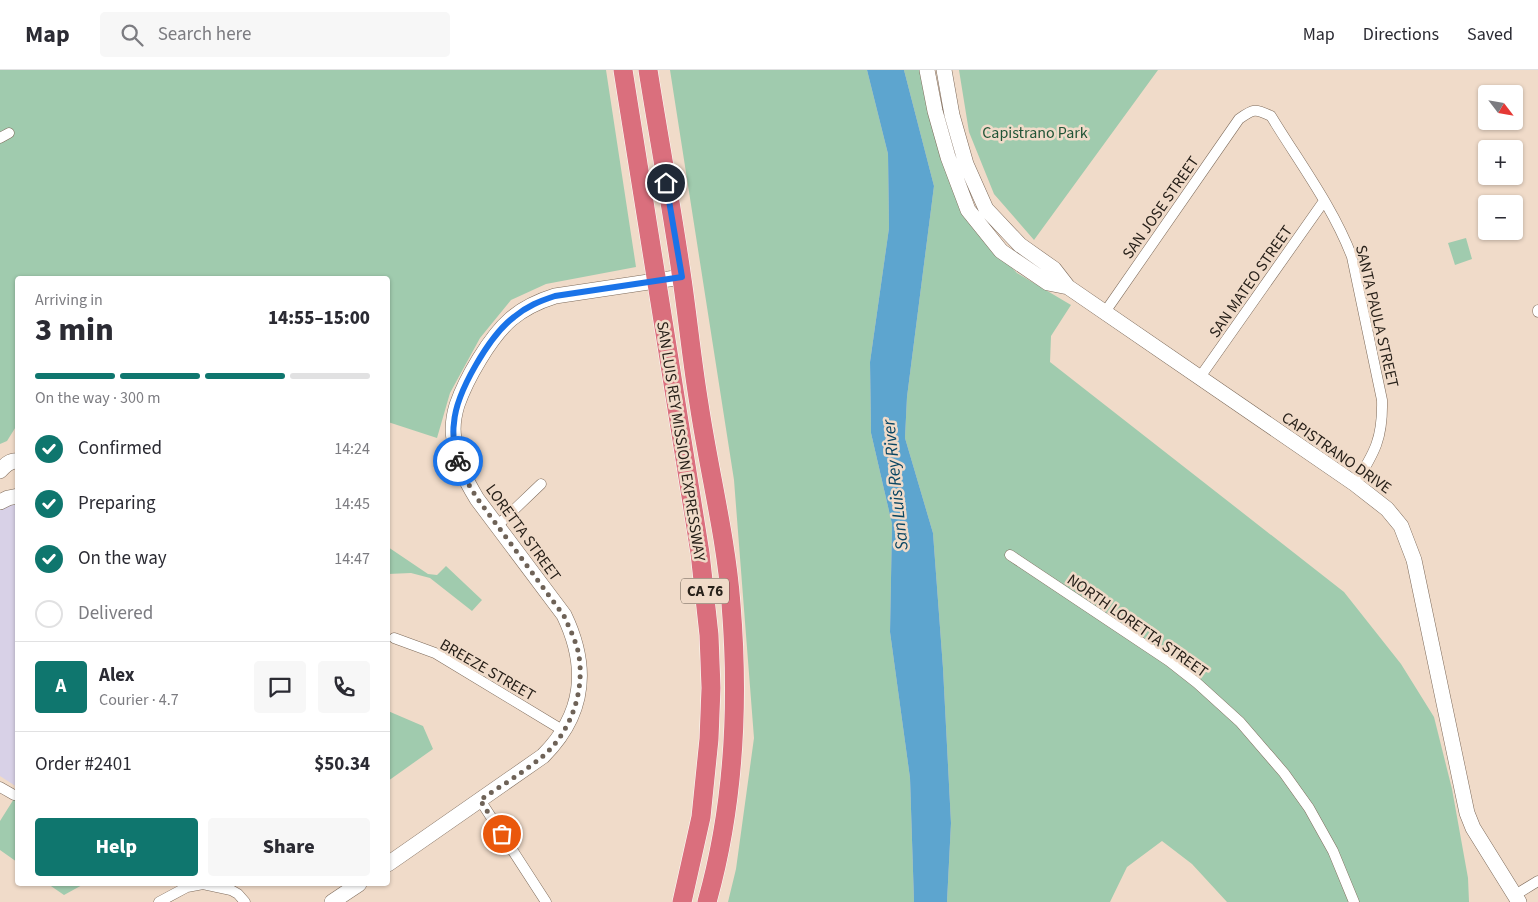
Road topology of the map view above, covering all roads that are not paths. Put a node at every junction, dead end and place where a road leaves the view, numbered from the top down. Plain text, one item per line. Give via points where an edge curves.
1 (623, 70) edge
2 (648, 70) edge
3 (927, 70) edge
4 (944, 70) edge
5 (1239, 119) joint
6 (1324, 201) junction
7 (682, 277) junction
8 (656, 280) junction
9 (1068, 287) junction
10 (1105, 312) junction
11 (1200, 377) junction
12 (15, 461) edge
13 (0, 470) edge
14 (541, 484) dead end
15 (1355, 484) junction
16 (15, 497) edge
17 (0, 502) edge
18 (498, 526) junction
19 (1010, 555) dead end
20 (394, 638) dead end
21 (564, 731) junction
22 (0, 787) edge
23 (14, 795) dead end
24 (480, 800) junction
25 (390, 863) edge
26 (1538, 881) edge
27 (195, 886) edge
28 (212, 886) edge
29 (356, 886) edge
30 (1517, 899) edge
31 (159, 902) edge
32 (245, 902) edge
33 (332, 902) edge
34 (546, 902) edge
35 (682, 902) edge
36 (707, 902) edge
37 (1354, 902) edge

1 - 8 highway, SAN LUIS REY MISSION EXPRESSWAY / CA 76
2 - 7 highway, SAN LUIS REY MISSION EXPRESSWAY / CA 76
3 - 9 street, CAPISTRANO DRIVE via 948,158 968,210 1001,251 1048,283
4 - 9 street, CAPISTRANO DRIVE via 966,164 986,209 1020,245 1054,269
5 - 6 street, SANTA PAULA STREET via 1251,110 1260,110 1271,116
5 - 10 street, SAN JOSE STREET
6 - 11 street, SAN MATEO STREET
6 - 15 street, SANTA PAULA STREET via 1352,257 1382,400 1379,440
7 - 8 street, LORETTA STREET
7 - 36 highway, SAN LUIS REY MISSION EXPRESSWAY / CA 76 via 731,604 734,660 732,757 720,842
8 - 18 street, LORETTA STREET via 539,301 525,308 502,328 476,366 456,407 453,438 466,480
8 - 35 highway, SAN LUIS REY MISSION EXPRESSWAY / CA 76 via 700,553 711,688 701,817
9 - 10 street, CAPISTRANO DRIVE
10 - 11 street, CAPISTRANO DRIVE
11 - 15 street, CAPISTRANO DRIVE
12 - 13 street
14 - 18 street
15 - 30 street, CAPISTRANO DRIVE via 1387,509 1401,526 1414,560 1467,813
16 - 17 street
18 - 21 street, LORETTA STREET via 564,616 572,632 578,652 579,690 574,711
19 - 37 street, NORTH LORETTA STREET via 1169,661 1240,722 1310,808 1333,851
20 - 21 street, BREEZE STREET via 434,653
21 - 24 street, LORETTA STREET via 543,756
22 - 23 street
24 - 25 street, LORETTA STREET
24 - 34 street
26 - 30 street
27 - 31 street
28 - 32 street via 231,890
29 - 33 street

